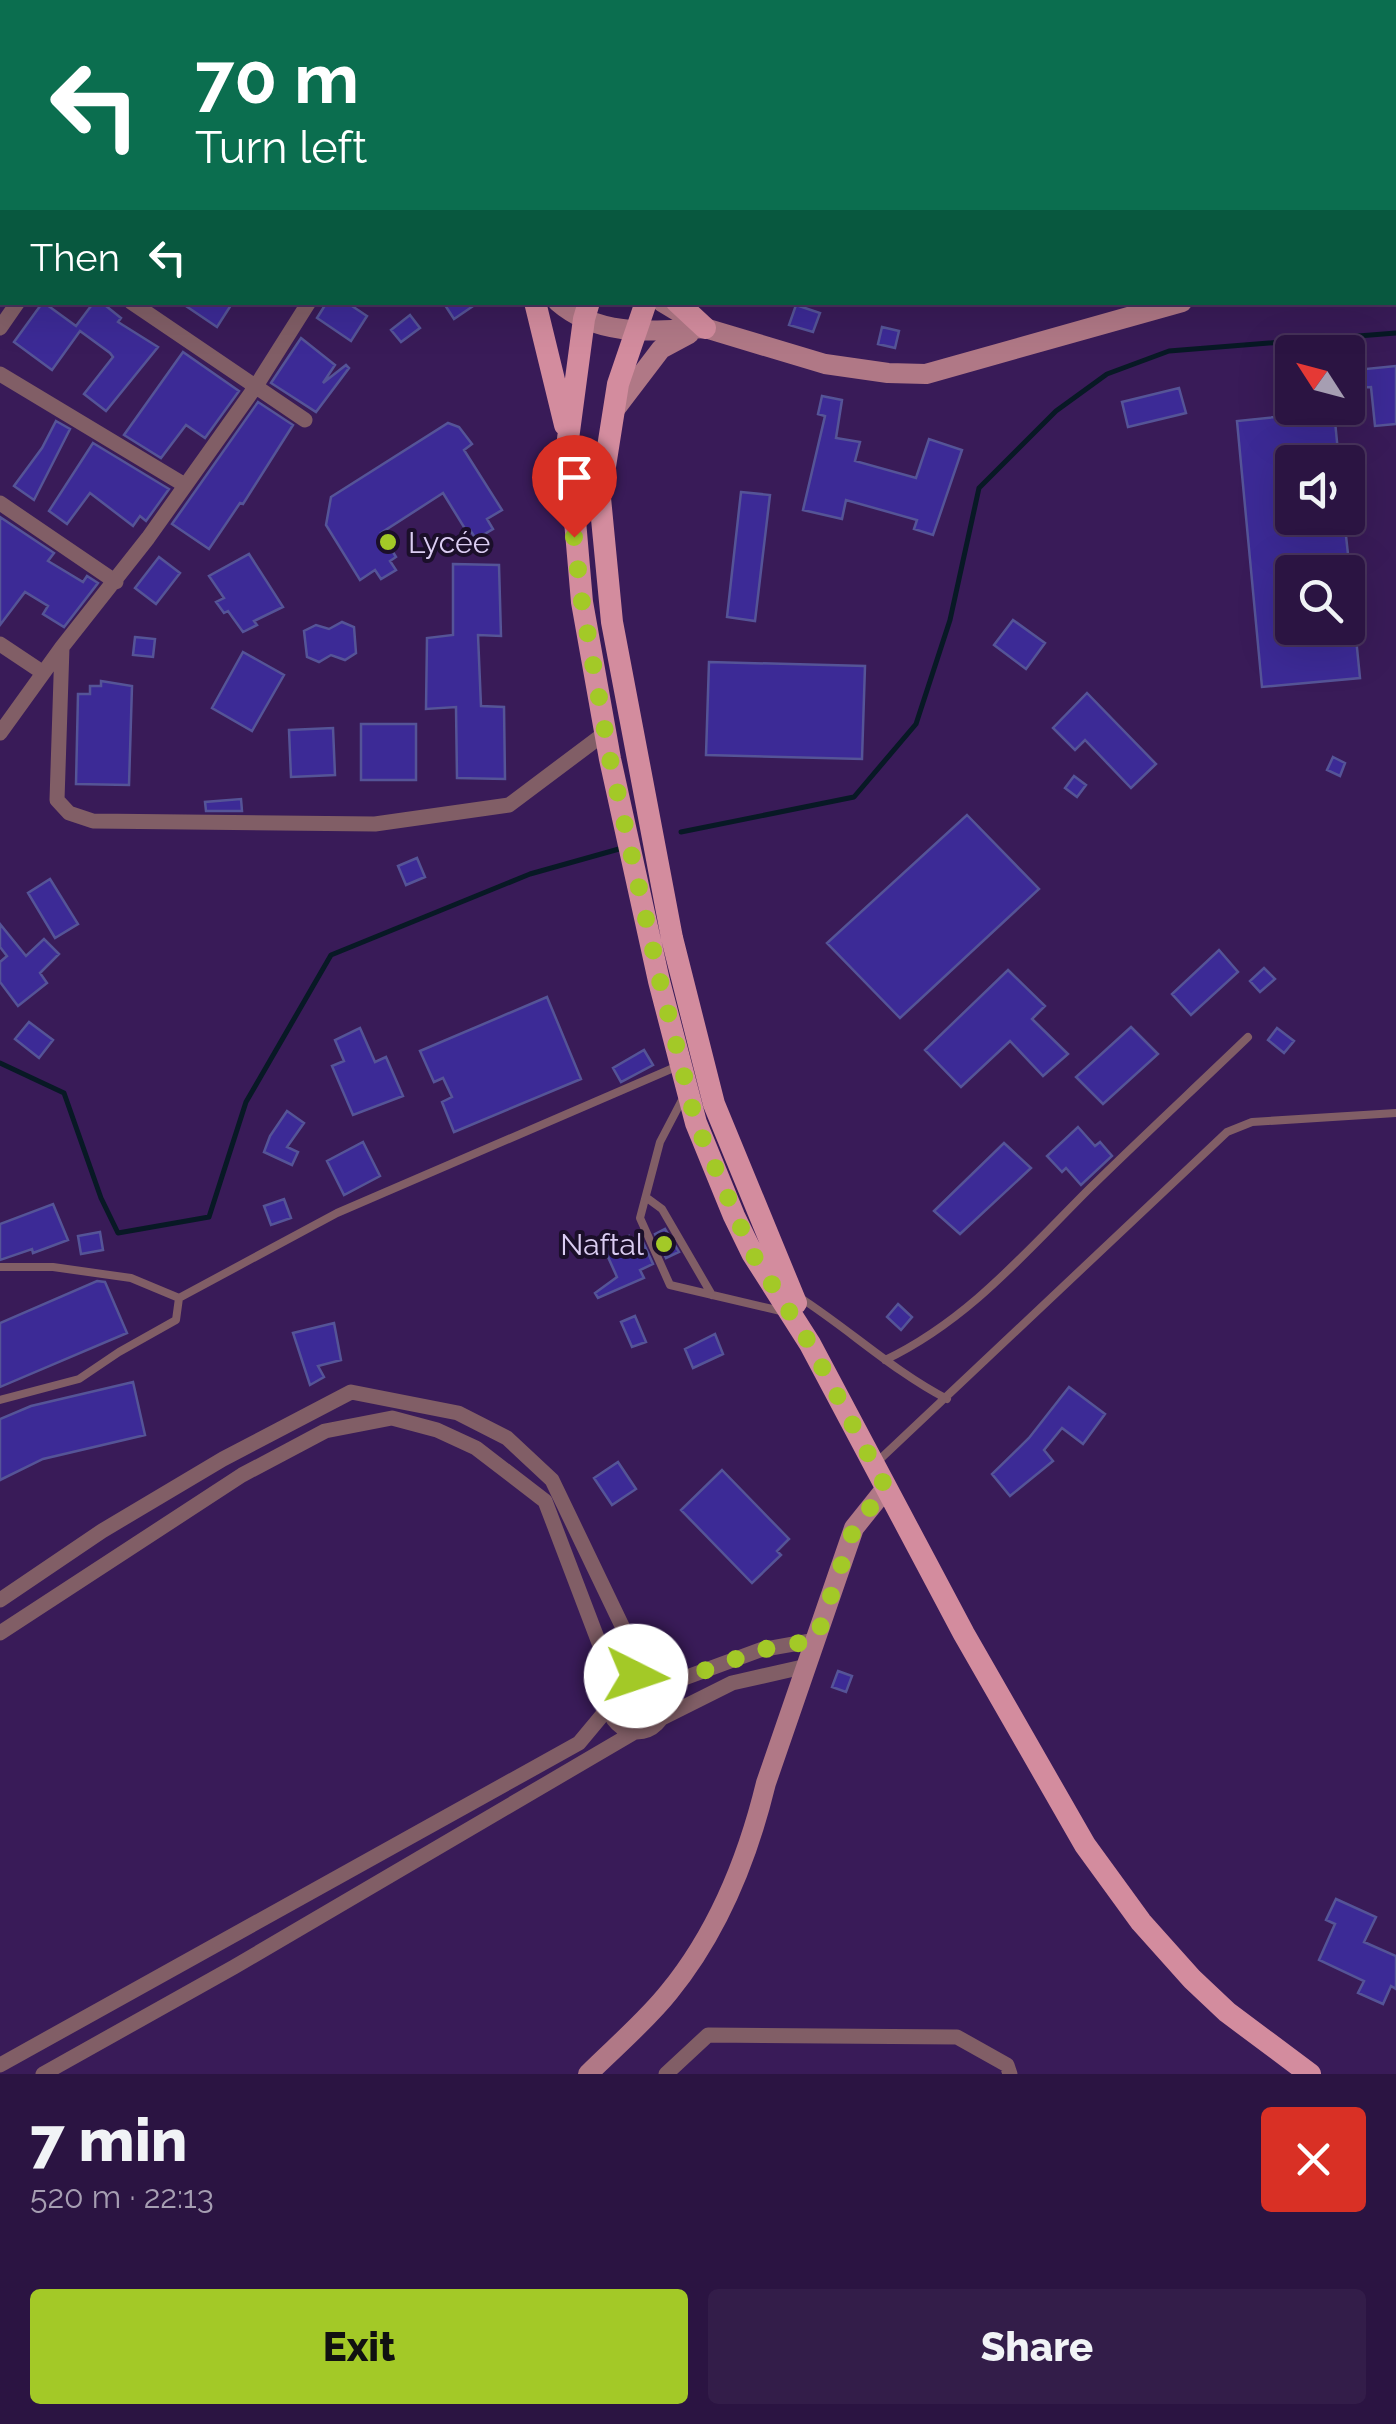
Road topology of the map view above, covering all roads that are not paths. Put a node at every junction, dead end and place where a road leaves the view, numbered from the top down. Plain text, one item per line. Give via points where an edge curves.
1 (16, 305) edge
2 (135, 305) edge
3 (307, 305) edge
4 (535, 305) edge
5 (645, 305) edge
6 (667, 305) edge
7 (680, 305) edge
8 (1171, 305) edge
9 (587, 311) edge
10 (0, 328) edge
11 (705, 328) junction
12 (636, 333) junction
13 (0, 374) edge
14 (256, 386) junction
15 (612, 414) junction
16 (305, 420) dead end
17 (568, 439) junction
18 (184, 484) junction
19 (0, 503) edge
20 (116, 582) junction
21 (0, 644) edge
22 (62, 647) junction
23 (42, 672) junction
24 (0, 732) edge
25 (605, 733) junction
26 (1248, 1037) dead end
27 (682, 1065) junction
28 (688, 1090) junction
29 (1396, 1113) edge
30 (647, 1198) junction
31 (0, 1267) edge
32 (712, 1295) junction
33 (180, 1298) junction
34 (791, 1302) junction
35 (885, 1360) junction
36 (947, 1399) junction
37 (0, 1400) edge
38 (874, 1465) junction
39 (886, 1488) junction
40 (0, 1600) edge
41 (0, 1633) edge
42 (816, 1640) junction
43 (808, 1666) junction
44 (636, 1676) junction
45 (619, 1683) junction
46 (660, 1687) junction
47 (609, 1707) junction
48 (662, 1718) junction
49 (634, 1732) junction
50 (0, 2065) edge
51 (43, 2074) edge
52 (588, 2074) edge
53 (666, 2074) edge
54 (1010, 2074) edge
55 (1310, 2074) edge

1 - 10 street
2 - 14 street
3 - 14 street
4 - 17 main road
5 - 12 main road
6 - 11 main road
7 - 11 main road
8 - 11 main road via 926,374 825,364
9 - 12 main road
9 - 17 main road
11 - 12 main road
11 - 15 main road via 660,348
12 - 15 main road
13 - 18 street
14 - 16 street
14 - 18 street
15 - 34 main road via 600,498 610,605 672,938 714,1104
17 - 25 main road via 582,602
18 - 20 street
19 - 20 street
20 - 22 street
21 - 23 street
22 - 23 street
22 - 25 street via 58,800 68,813 93,820 375,824 510,806
23 - 24 street
25 - 27 main road
26 - 35 lane via 1004,1278 921,1343
27 - 28 main road
27 - 33 lane via 337,1212
28 - 30 lane via 660,1142
28 - 34 main road via 742,1232
29 - 36 lane via 1252,1122 1227,1132
30 - 32 lane via 662,1208
30 - 32 lane via 640,1218 670,1285
31 - 33 lane via 131,1278
32 - 34 lane
33 - 37 lane via 176,1320 80,1380
34 - 35 lane via 828,1316
34 - 38 main road
35 - 36 lane
36 - 38 lane
38 - 39 main road
39 - 42 main road via 854,1528
39 - 55 main road via 1084,1845 1192,1979
40 - 44 street via 193,1477 351,1392 458,1413 507,1438 552,1480 624,1630
41 - 45 street via 242,1475 326,1432 392,1418 476,1448 545,1501
42 - 43 main road
42 - 46 street via 760,1650
43 - 48 street via 732,1683
43 - 52 main road via 756,1824 703,1946 668,1994
44 - 45 street
44 - 46 street
45 - 47 street
46 - 48 street
47 - 49 street via 616,1724
47 - 50 street via 579,1744
48 - 49 street
49 - 51 street
53 - 54 street via 708,2035 956,2037 1007,2064

